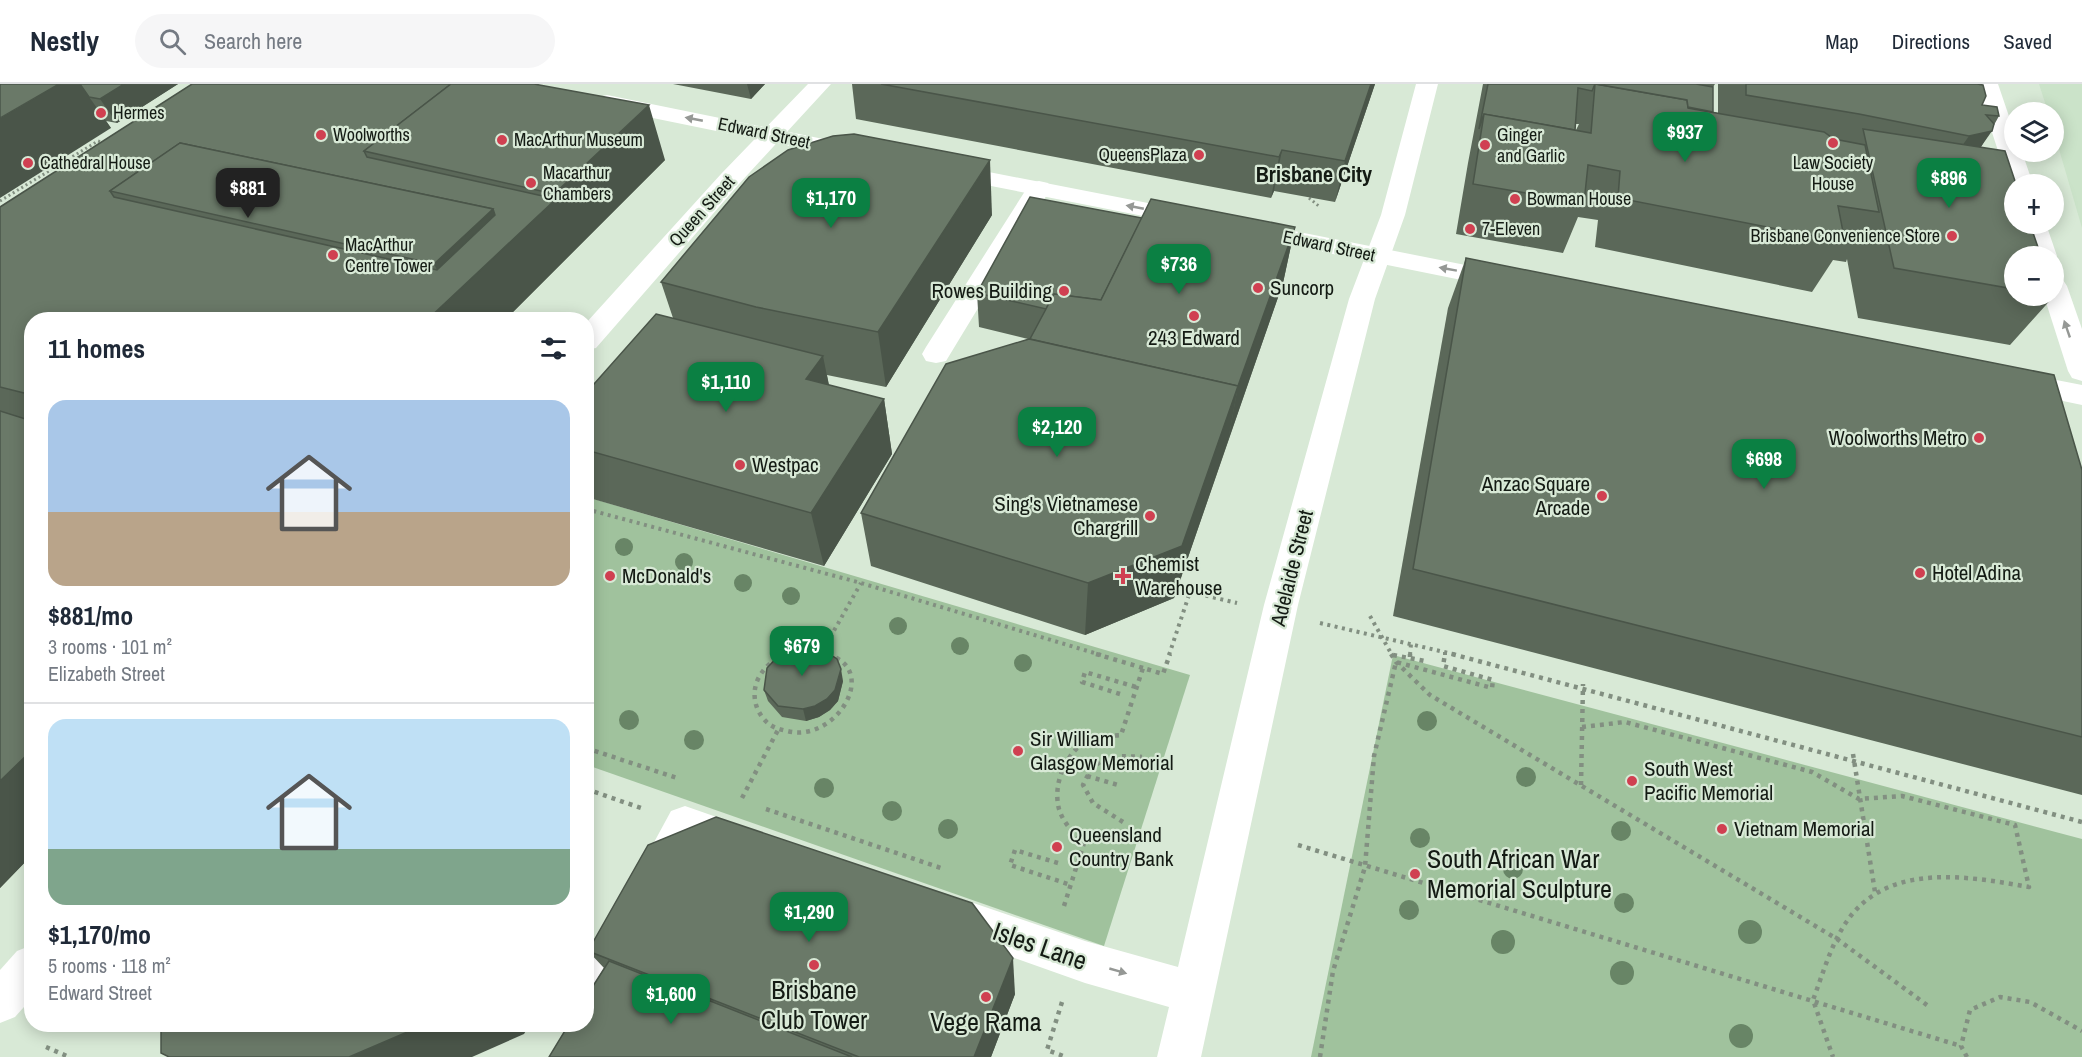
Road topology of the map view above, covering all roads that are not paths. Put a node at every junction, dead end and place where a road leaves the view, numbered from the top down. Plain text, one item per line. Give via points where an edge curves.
1 (820, 84) edge
2 (1427, 84) edge
3 (1987, 84) edge
4 (582, 97) edge
5 (772, 135) junction
6 (871, 155) edge
7 (928, 167) edge
8 (2018, 174) edge
9 (1039, 188) junction
10 (1377, 257) junction
11 (1530, 285) edge
12 (2061, 306) edge
13 (594, 332) edge
14 (936, 354) dead end
15 (2082, 371) edge
16 (1995, 378) edge
17 (2082, 395) edge
18 (773, 855) edge
19 (918, 904) edge
20 (24, 975) edge
21 (594, 987) edge
22 (1194, 993) junction
23 (0, 1002) edge
24 (1179, 1057) edge

1 - 5 street, Queen Street
2 - 10 street, Adelaide Street via 1393,214
3 - 8 street
5 -> 4 street, Edward Street
5 - 6 street, Edward Street
5 - 13 street, Queen Street
7 - 9 street, Edward Street
10 -> 9 street, Edward Street
9 - 14 street
11 -> 10 street, Edward Street
10 - 22 street, Adelaide Street via 1362,299 1281,605
15 -> 12 street
16 - 17 street
18 - 21 street via 685,824
19 -> 22 street, Isles Lane via 1085,962
20 - 23 street
22 - 24 street, Adelaide Street

